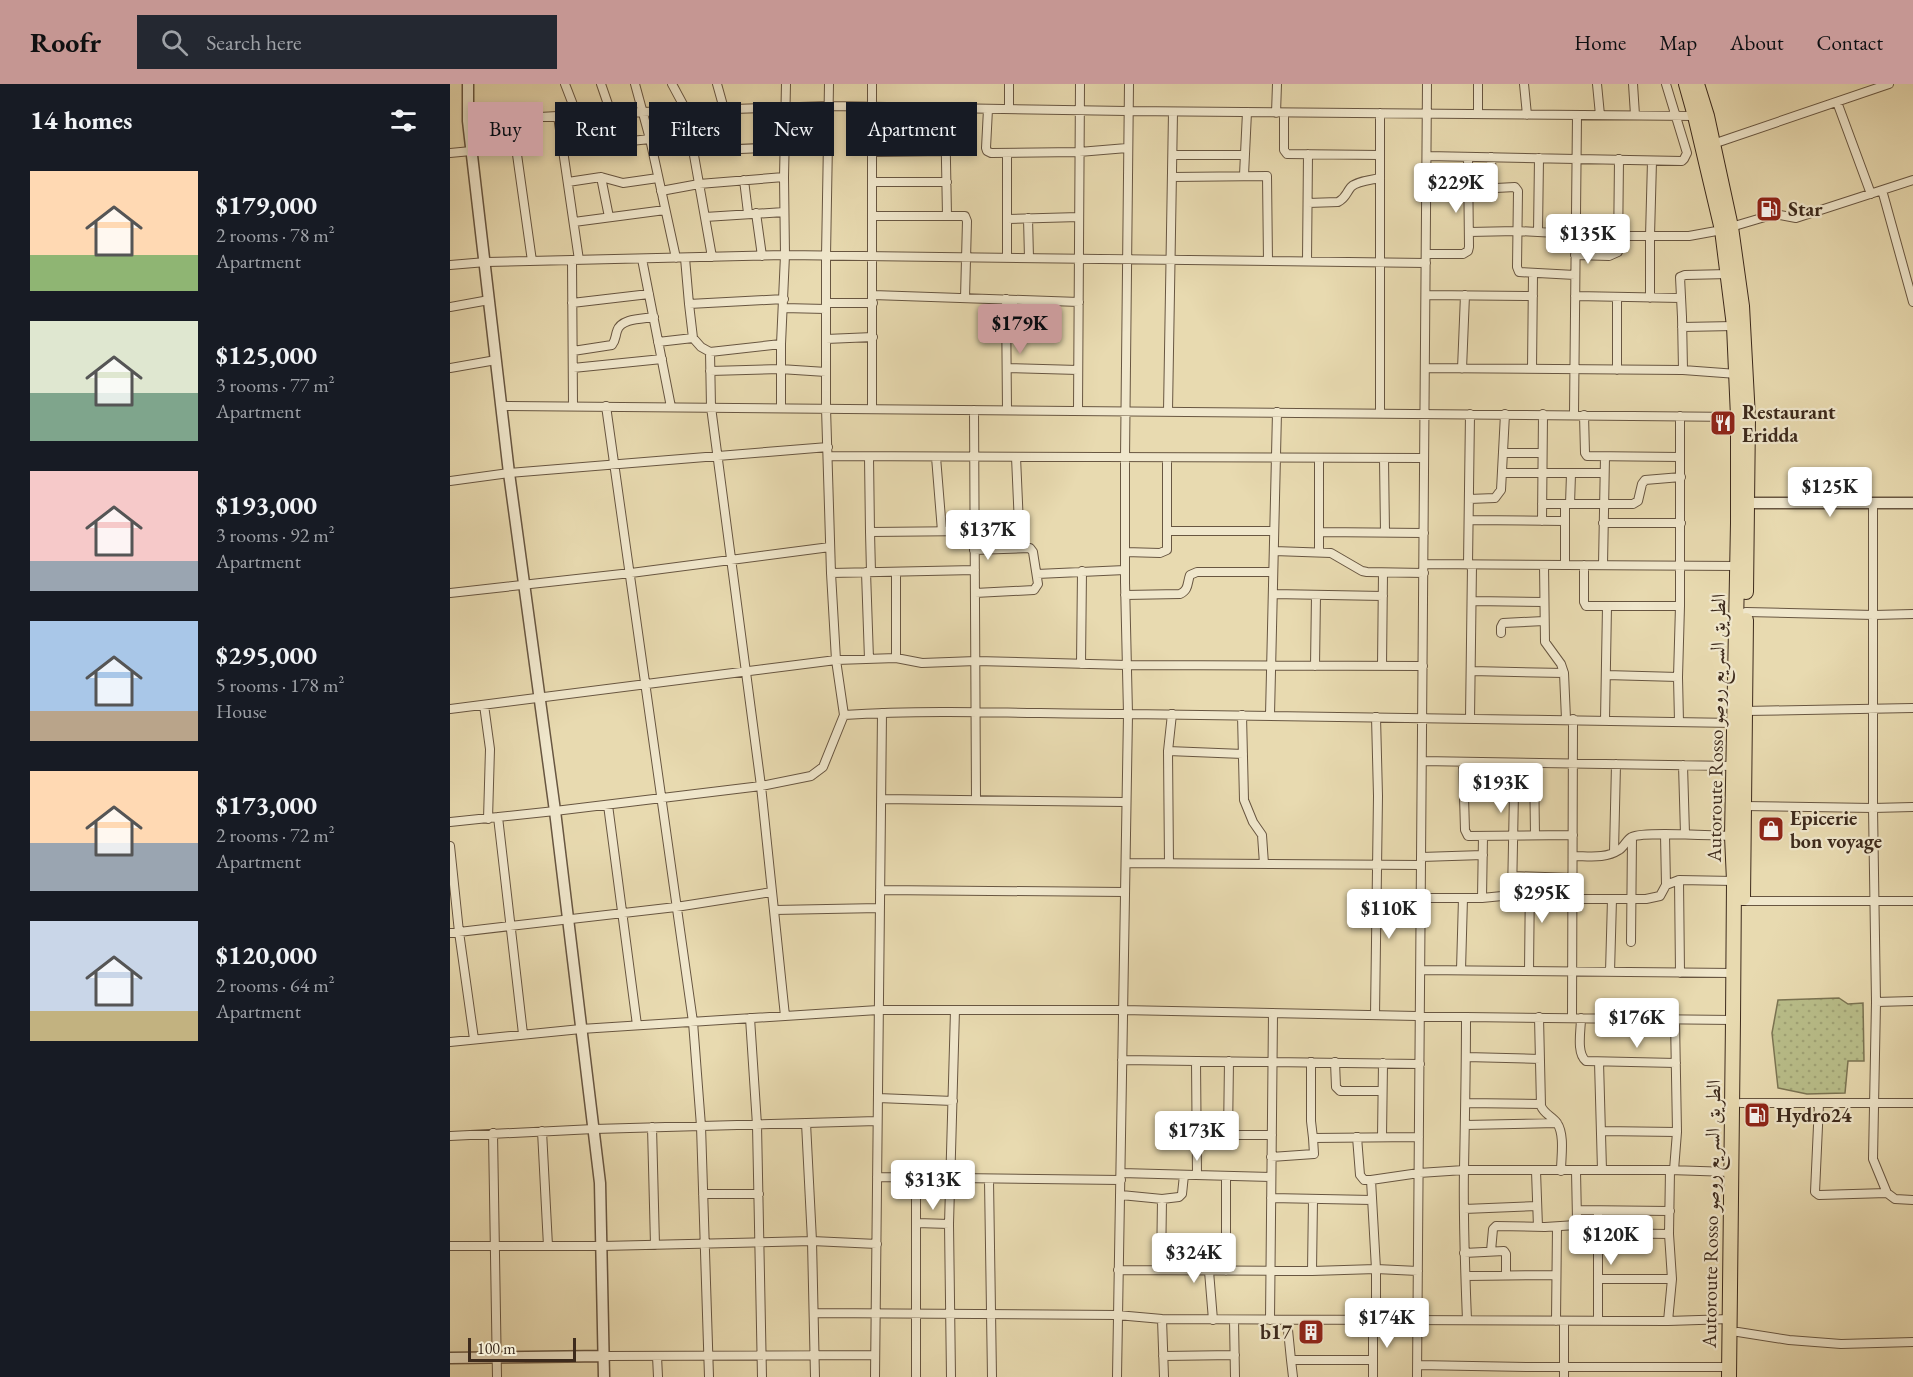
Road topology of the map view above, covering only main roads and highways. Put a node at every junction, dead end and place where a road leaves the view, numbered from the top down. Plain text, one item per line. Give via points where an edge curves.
1 (1686, 84) edge
2 (1697, 84) edge
3 (1701, 116) junction
4 (1727, 229) junction
5 (1743, 417) junction
6 (1736, 828) junction
7 (1732, 1374) edge

1 - 3 highway, Autoroute Rosso الطريق السريع روصو
2 - 3 highway, Autoroute Rosso الطريق السريع روصو
3 - 4 highway, Autoroute Rosso الطريق السريع روصو
3 - 4 highway, Autoroute Rosso الطريق السريع روصو via 1713,144
4 - 5 highway, Autoroute Rosso الطريق السريع روصو
4 - 5 highway, Autoroute Rosso الطريق السريع روصو via 1742,306
5 - 6 highway, Autoroute Rosso الطريق السريع روصو via 1733,766
5 - 6 highway, Autoroute Rosso الطريق السريع روصو via 1748,503 1744,806
6 - 7 highway, Autoroute Rosso الطريق السريع روصو via 1730,1172
6 - 7 highway, Autoroute Rosso الطريق السريع روصو via 1743,901 1738,1332

